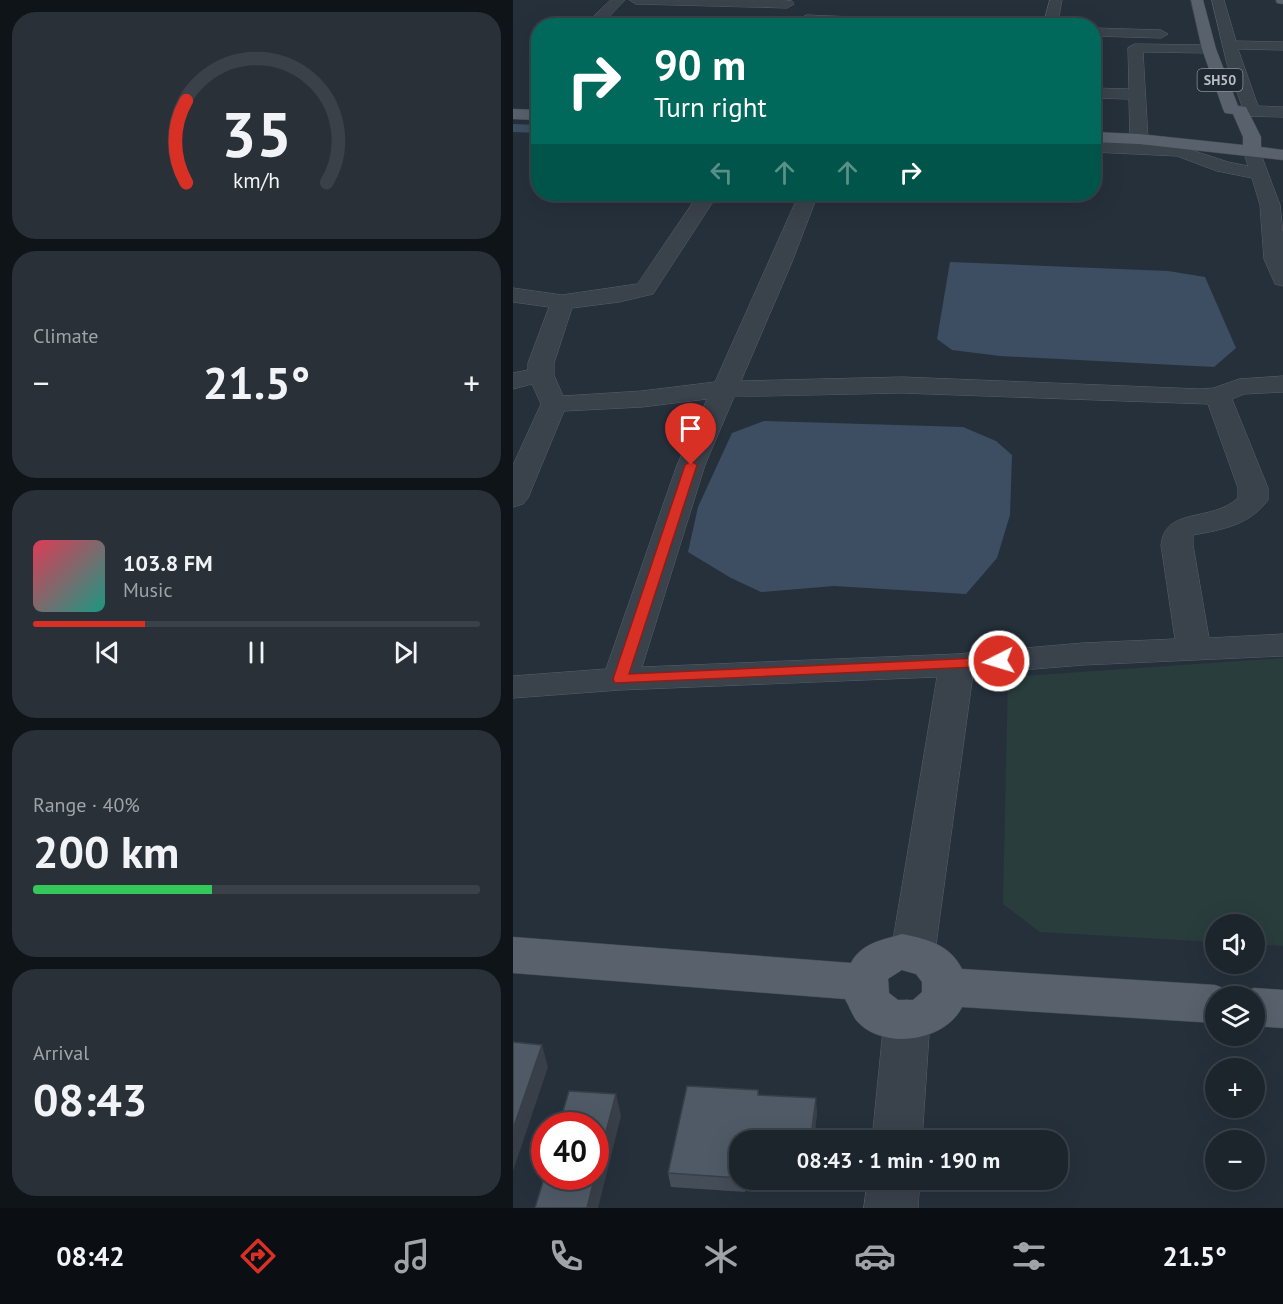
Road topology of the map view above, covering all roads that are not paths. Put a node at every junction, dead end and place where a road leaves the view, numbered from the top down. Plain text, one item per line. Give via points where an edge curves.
1 (619, 0) edge
2 (636, 0) edge
3 (1056, 0) edge
4 (1197, 0) edge
5 (1205, 0) edge
6 (1218, 0) edge
7 (674, 1) edge
8 (783, 2) edge
9 (656, 17) dead end
10 (600, 18) edge
11 (804, 18) edge
12 (1052, 18) edge
13 (1101, 33) edge
14 (1207, 43) junction
15 (1231, 45) junction
16 (1283, 46) edge
17 (1101, 93) edge
18 (1137, 94) junction
19 (1246, 111) junction
20 (1283, 112) edge
21 (513, 114) edge
22 (531, 115) edge
23 (1101, 137) edge
24 (1140, 139) junction
25 (1101, 147) edge
26 (1252, 152) junction
27 (1283, 155) edge
28 (1261, 174) junction
29 (703, 201) edge
30 (806, 201) edge
31 (1280, 266) edge
32 (513, 295) edge
33 (562, 302) junction
34 (541, 375) junction
35 (513, 381) edge
36 (1283, 384) edge
37 (725, 389) junction
38 (1218, 396) junction
39 (554, 404) junction
40 (513, 498) edge
41 (1283, 645) edge
42 (1194, 650) junction
43 (957, 665) junction
44 (620, 679) junction
45 (513, 687) edge
46 (913, 952) junction
47 (513, 955) edge
48 (864, 982) junction
49 (946, 987) junction
50 (1205, 1003) edge
51 (1265, 1008) edge
52 (1283, 1009) edge
53 (907, 1020) junction
54 (898, 1130) edge
55 (893, 1190) edge
56 (891, 1208) edge

1 - 10 street
2 - 7 street
3 - 12 street
4 - 14 main road, SH50
5 - 19 main road
6 - 15 street
7 - 8 street
7 - 9 street
8 - 11 street via 803,10
13 - 14 street
14 - 18 street via 1135,48
14 - 19 main road, SH50 via 1231,109
15 - 16 street
15 - 19 street via 1241,64
17 - 18 street
18 - 24 street
19 - 20 street
19 - 26 main road, SH50
21 - 22 main road
23 - 24 main road
24 - 26 main road
25 - 28 street via 1179,151 1224,167
26 - 27 main road
26 - 28 street
28 - 31 street
29 - 33 street via 645,288
30 - 37 street
32 - 33 street
33 - 34 street via 541,363
34 - 35 street
34 - 39 street
36 - 38 street via 1239,387
37 - 38 street via 902,385
37 - 39 street
37 - 44 street via 691,465
38 - 42 street via 1253,488 1253,500 1233,517 1183,528 1178,533
39 - 40 street
41 - 42 street
42 - 43 street via 1083,654
43 - 44 street
43 - 46 street
44 - 45 street
46 - 48 main road via 881,958 872,964
46 - 49 main road via 940,967
47 - 48 main road
48 - 53 main road via 866,999 873,1007 891,1018
49 - 50 main road
49 - 53 main road via 934,1010
51 - 52 main road
53 - 54 street
55 - 56 street

